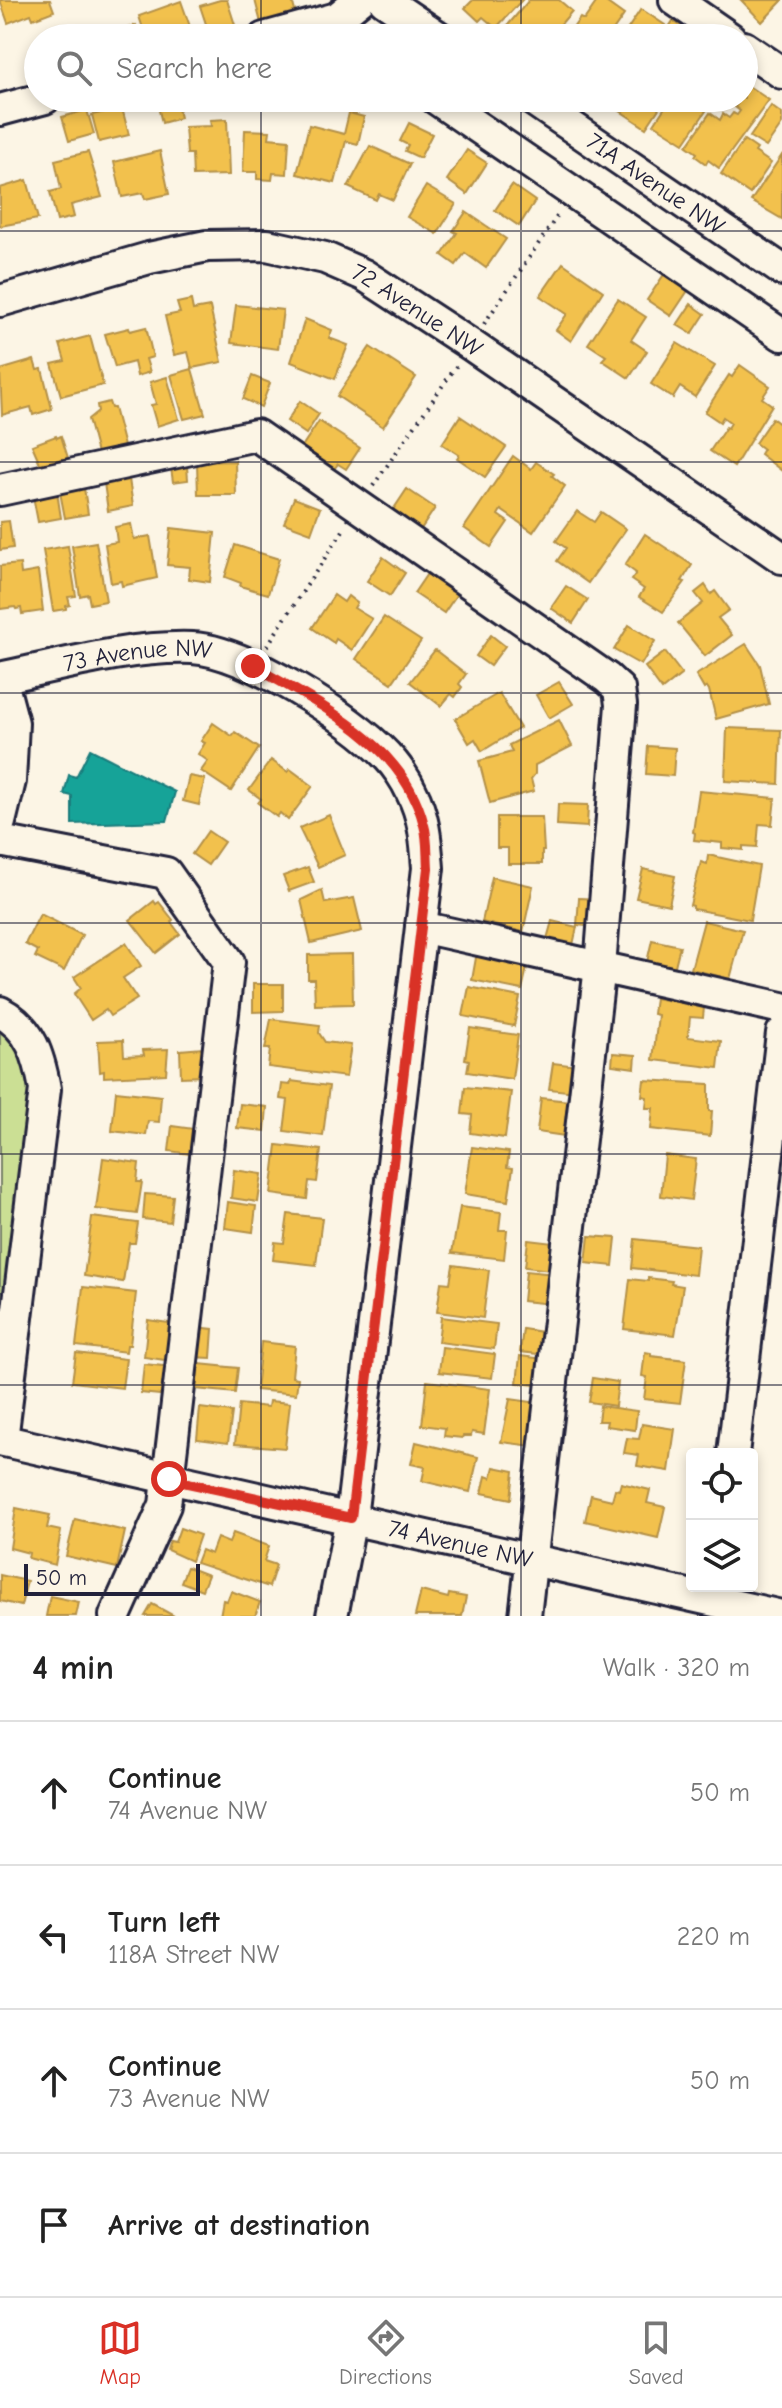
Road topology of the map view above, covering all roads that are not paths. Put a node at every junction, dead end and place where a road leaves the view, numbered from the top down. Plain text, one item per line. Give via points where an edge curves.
1 (359, 0) edge
2 (384, 0) edge
3 (675, 0) edge
4 (339, 24) edge
5 (419, 24) edge
6 (710, 24) edge
7 (758, 57) edge
8 (782, 73) edge
9 (24, 104) edge
10 (0, 110) edge
11 (456, 112) edge
12 (551, 112) edge
13 (782, 270) edge
14 (0, 301) edge
15 (782, 335) edge
16 (0, 490) edge
17 (782, 558) edge
18 (0, 678) edge
19 (0, 822) edge
20 (0, 841) edge
21 (421, 927) junction
22 (600, 966) junction
23 (782, 1008) edge
24 (0, 1012) edge
25 (782, 1033) edge
26 (1, 1440) edge
27 (734, 1448) edge
28 (169, 1479) junction
29 (351, 1518) junction
30 (532, 1560) junction
31 (715, 1601) edge
32 (115, 1616) edge
33 (332, 1616) edge
34 (525, 1616) edge
35 (781, 1616) edge

1 - 4 street via 337,18
2 - 5 street
3 - 6 street
7 - 8 street
9 - 10 street
11 - 15 street
12 - 13 street, 71A Avenue NW
14 - 17 street, 72 Avenue NW via 207,246 267,245 325,258 364,275 471,345
16 - 22 street via 256,435 607,678 619,689 621,705
18 - 19 street via 13,723 10,781
18 - 21 street, 73 Avenue NW via 131,653 196,648 253,666 323,707 388,756 411,790 425,826 428,868
20 - 28 street via 166,873 229,962
21 - 22 street
21 - 29 street, 73 Avenue NW
22 - 23 street
22 - 30 street
24 - 26 street via 16,1020 39,1056 45,1089
25 - 27 street
26 - 28 street, 74 Avenue NW
28 - 29 street, 74 Avenue NW
28 - 32 street via 165,1505
29 - 30 street, 74 Avenue NW
29 - 33 street, 73 Avenue NW
30 - 31 street, 74 Avenue NW
30 - 34 street
31 - 35 street, 74 Avenue NW

